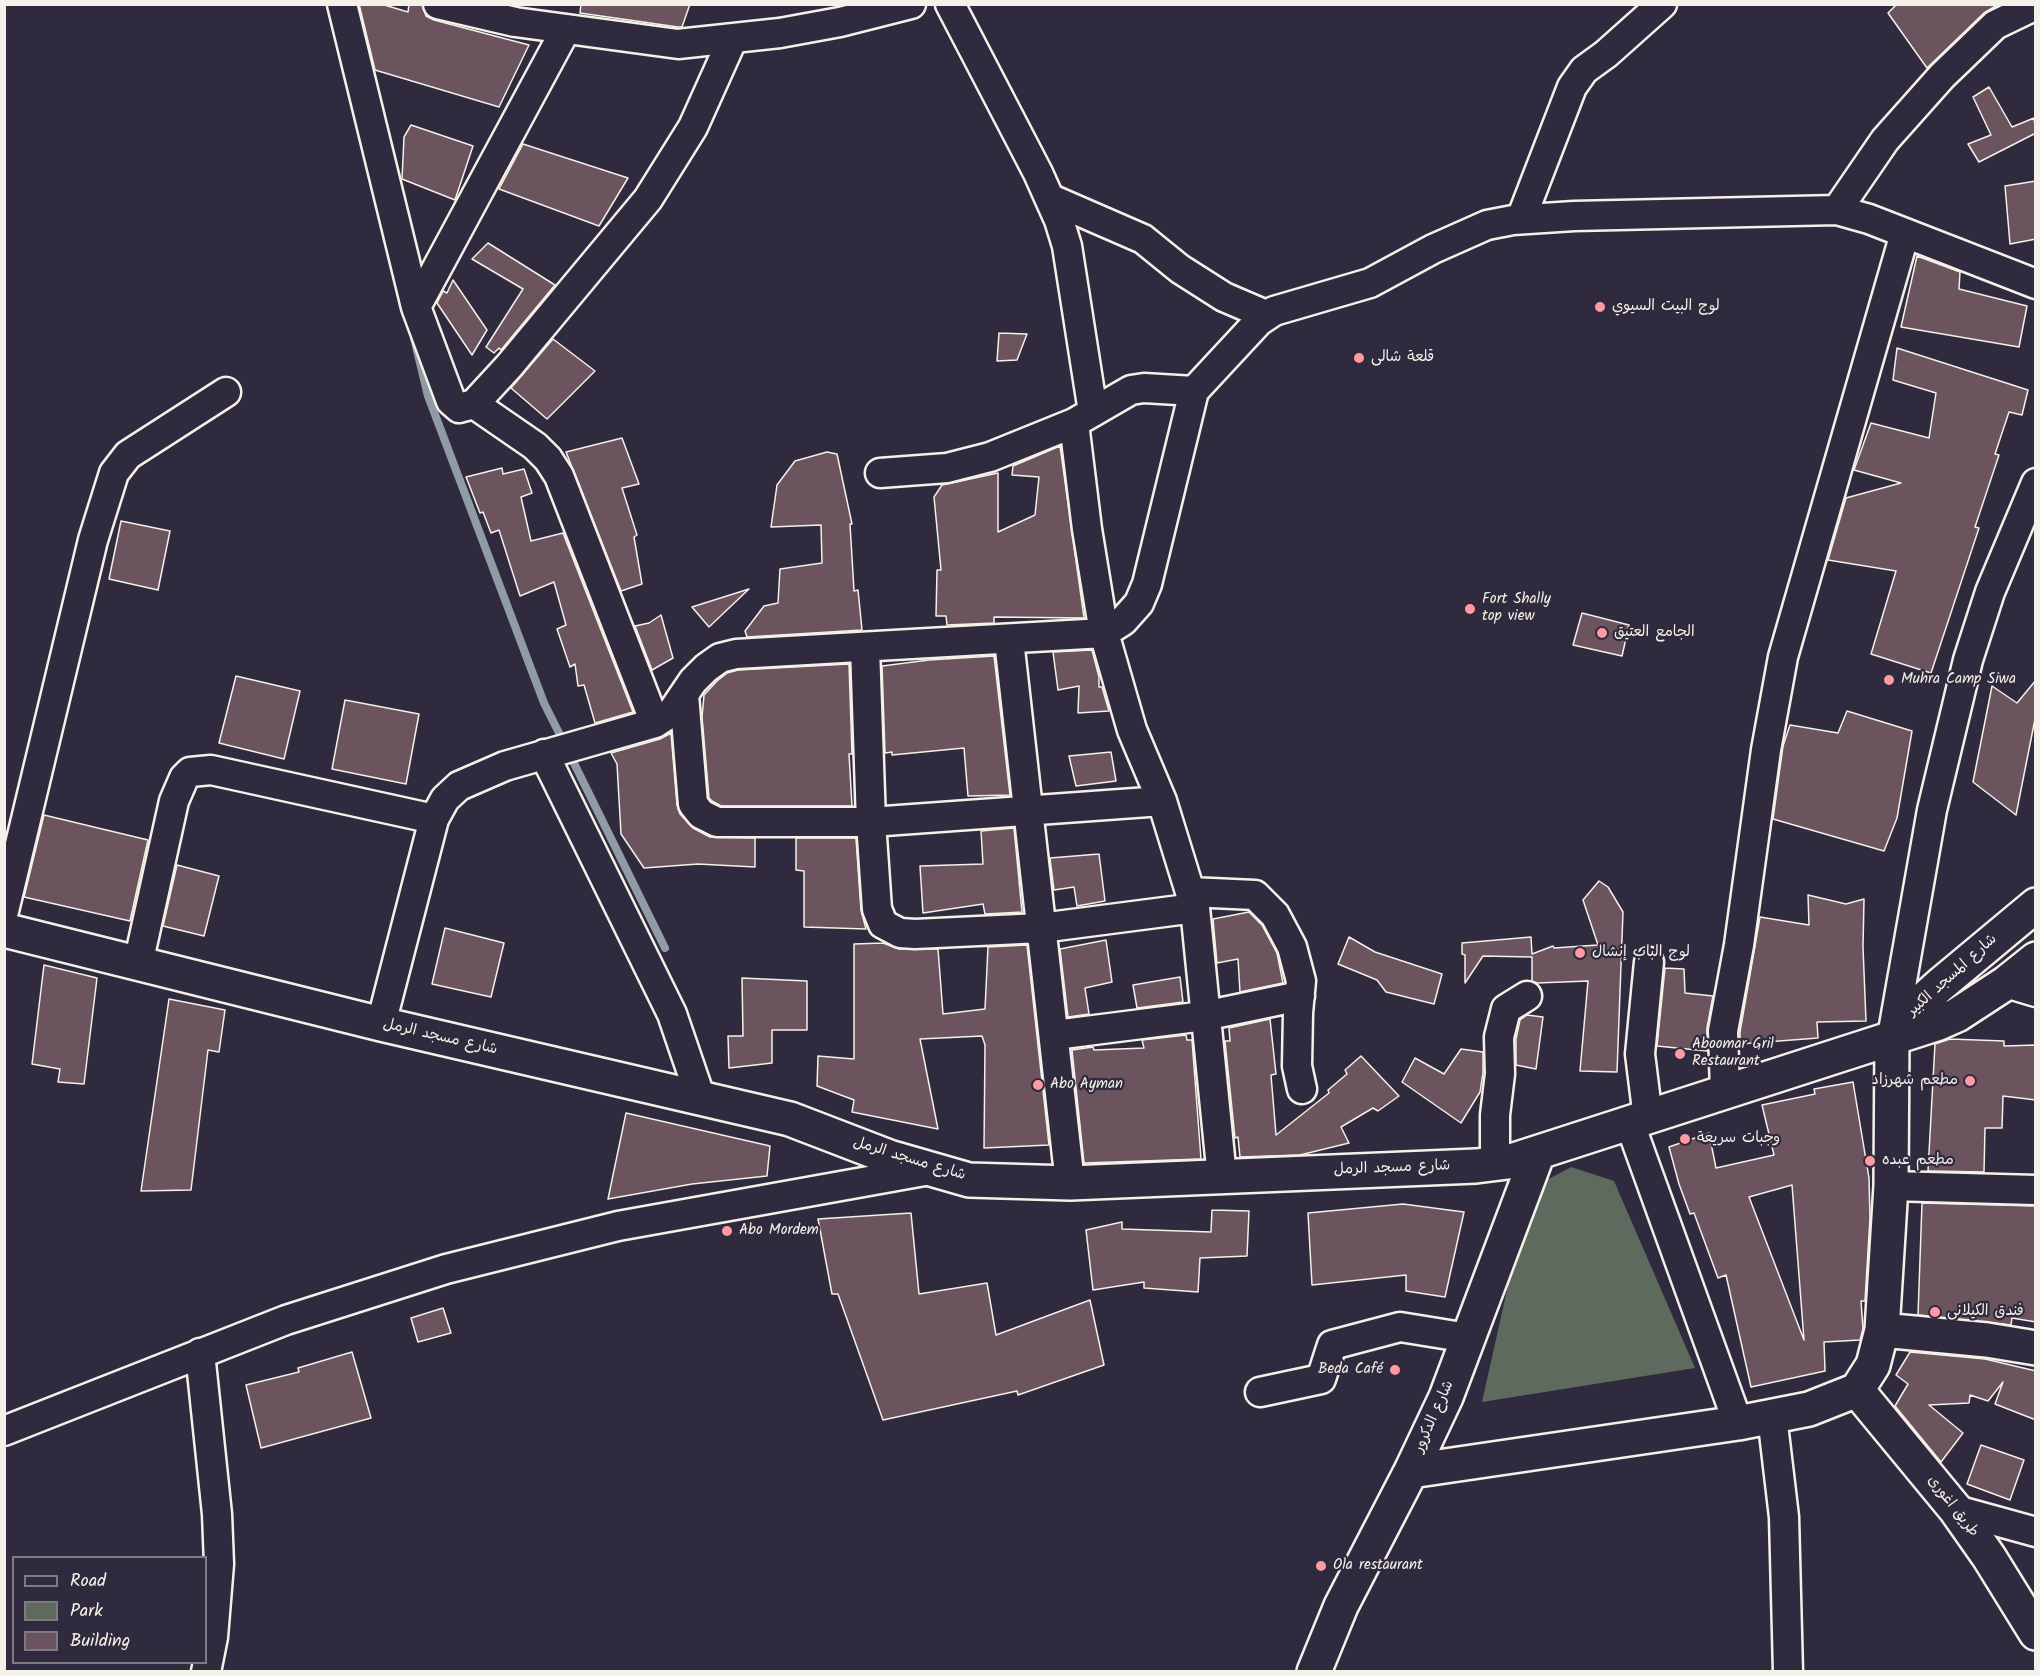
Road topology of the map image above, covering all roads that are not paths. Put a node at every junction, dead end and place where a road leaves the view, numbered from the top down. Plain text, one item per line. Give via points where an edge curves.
1 (342, 4) edge
2 (438, 4) edge
3 (911, 4) edge
4 (950, 4) edge
5 (1662, 4) edge
6 (2036, 5) edge
7 (562, 20) edge
8 (733, 38) junction
9 (1052, 199) junction
10 (1837, 210) junction
11 (1521, 219) junction
12 (1905, 233) junction
13 (2036, 284) edge
14 (416, 308) junction
15 (1266, 315) junction
16 (1194, 391) junction
17 (226, 393) dead end
18 (474, 404) junction
19 (1083, 417) junction
20 (880, 473) dead end
21 (2036, 483) edge
22 (1104, 633) junction
23 (1009, 640) junction
24 (866, 647) junction
25 (684, 695) junction
26 (655, 723) junction
27 (544, 754) junction
28 (1162, 801) junction
29 (1029, 813) junction
30 (434, 819) junction
31 (871, 822) junction
32 (1192, 900) junction
33 (2036, 905) edge
34 (4, 911) edge
35 (1041, 928) junction
36 (4, 930) edge
37 (2036, 959) edge
38 (1649, 962) dead end
39 (138, 964) junction
40 (2021, 988) edge
41 (1300, 996) junction
42 (1527, 996) dead end
43 (1204, 1017) junction
44 (381, 1024) junction
45 (1055, 1035) junction
46 (1892, 1037) junction
47 (1302, 1089) dead end
48 (1725, 1091) junction
49 (701, 1099) junction
50 (1639, 1121) junction
51 (1538, 1153) junction
52 (1495, 1163) junction
53 (930, 1170) junction
54 (1222, 1177) junction
55 (1070, 1183) junction
56 (1891, 1186) junction
57 (2036, 1190) edge
58 (1882, 1330) junction
59 (1468, 1338) junction
60 (2036, 1348) edge
61 (200, 1353) junction
62 (1857, 1390) junction
63 (1260, 1392) dead end
64 (1772, 1416) junction
65 (1738, 1423) junction
66 (4, 1431) edge
67 (1411, 1471) junction
68 (1956, 1510) junction
69 (2036, 1532) edge
70 (2036, 1633) edge
71 (206, 1671) edge
72 (1314, 1671) edge
73 (1788, 1671) edge

1 - 14 street
2 - 7 street via 514,22
3 - 8 street via 840,22
4 - 9 street
5 - 11 street via 1584,70 1572,87
6 - 10 street via 1995,25 1942,76 1885,140
7 - 8 street via 678,44
7 - 14 street
8 - 18 street via 693,127 648,199
9 - 15 street via 1143,238 1180,269 1224,297
9 - 19 street via 1067,246
10 - 11 street
10 - 12 street
11 - 15 street via 1487,225 1455,238 1370,283 1286,305
12 - 13 street
12 - 48 street via 1777,687 1723,1031
14 - 18 street via 450,401 459,408
15 - 16 street
16 - 19 street via 1137,388
16 - 22 street via 1148,584 1139,603 1123,621
17 - 34 street via 128,455 114,472 93,540
18 - 26 street via 535,446 559,476
19 - 20 street via 990,457 947,468
19 - 22 street via 1087,529
21 - 46 street via 1990,592 1968,660 1932,810
22 - 23 street
22 - 28 street via 1132,730
23 - 24 street
23 - 29 street
24 - 25 street via 720,658 693,681
24 - 31 street
25 - 26 street via 672,712
25 - 31 street via 693,804 701,814 717,822
26 - 27 street
27 - 30 street via 459,786 445,799
27 - 49 street via 672,1014
28 - 29 street
28 - 32 street
29 - 31 street
29 - 35 street
30 - 39 street via 211,770 190,772 174,801
30 - 44 street
31 - 35 street via 877,909 883,924 891,929 915,934
32 - 35 street
32 - 41 street via 1255,895 1275,915 1292,947 1302,981
32 - 43 street
33 - 46 street, شارع المسجد الكبير via 1910,1012
35 - 45 street
36 - 39 street, شارع مسجد الرمل
37 - 40 street, شارع المسجد الكبير
38 - 50 street via 1640,1054
39 - 44 street, شارع مسجد الرمل
40 - 46 street, شارع المسجد الكبير
41 - 43 street
41 - 47 street via 1297,1066
42 - 52 street via 1506,1008 1499,1037
43 - 45 street
43 - 54 street
44 - 49 street, شارع مسجد الرمل
45 - 55 street
46 - 48 street, شارع مسجد الرمل
46 - 56 street
48 - 50 street, شارع مسجد الرمل
49 - 53 street, شارع مسجد الرمل via 790,1119
50 - 51 street, شارع مسجد الرمل
50 - 65 street
51 - 52 street, شارع مسجد الرمل
51 - 59 street, شارع الدكرور
52 - 54 street, شارع مسجد الرمل
53 - 55 street, شارع مسجد الرمل via 969,1180
53 - 61 street via 618,1226 446,1269 286,1320
54 - 55 street, شارع مسجد الرمل
56 - 57 street
56 - 58 street
58 - 60 street
58 - 62 street via 1872,1365
59 - 63 street via 1400,1327 1332,1345 1321,1379
59 - 67 street, شارع الدكرور via 1446,1397
61 - 66 street
61 - 71 street via 219,1564
62 - 64 street via 1809,1409
62 - 68 street, طريق اغورى
64 - 65 street
64 - 73 street via 1784,1517
65 - 67 street
67 - 72 street, شارع الدكرور via 1341,1606
68 - 69 street
68 - 70 street, طريق اغورى

